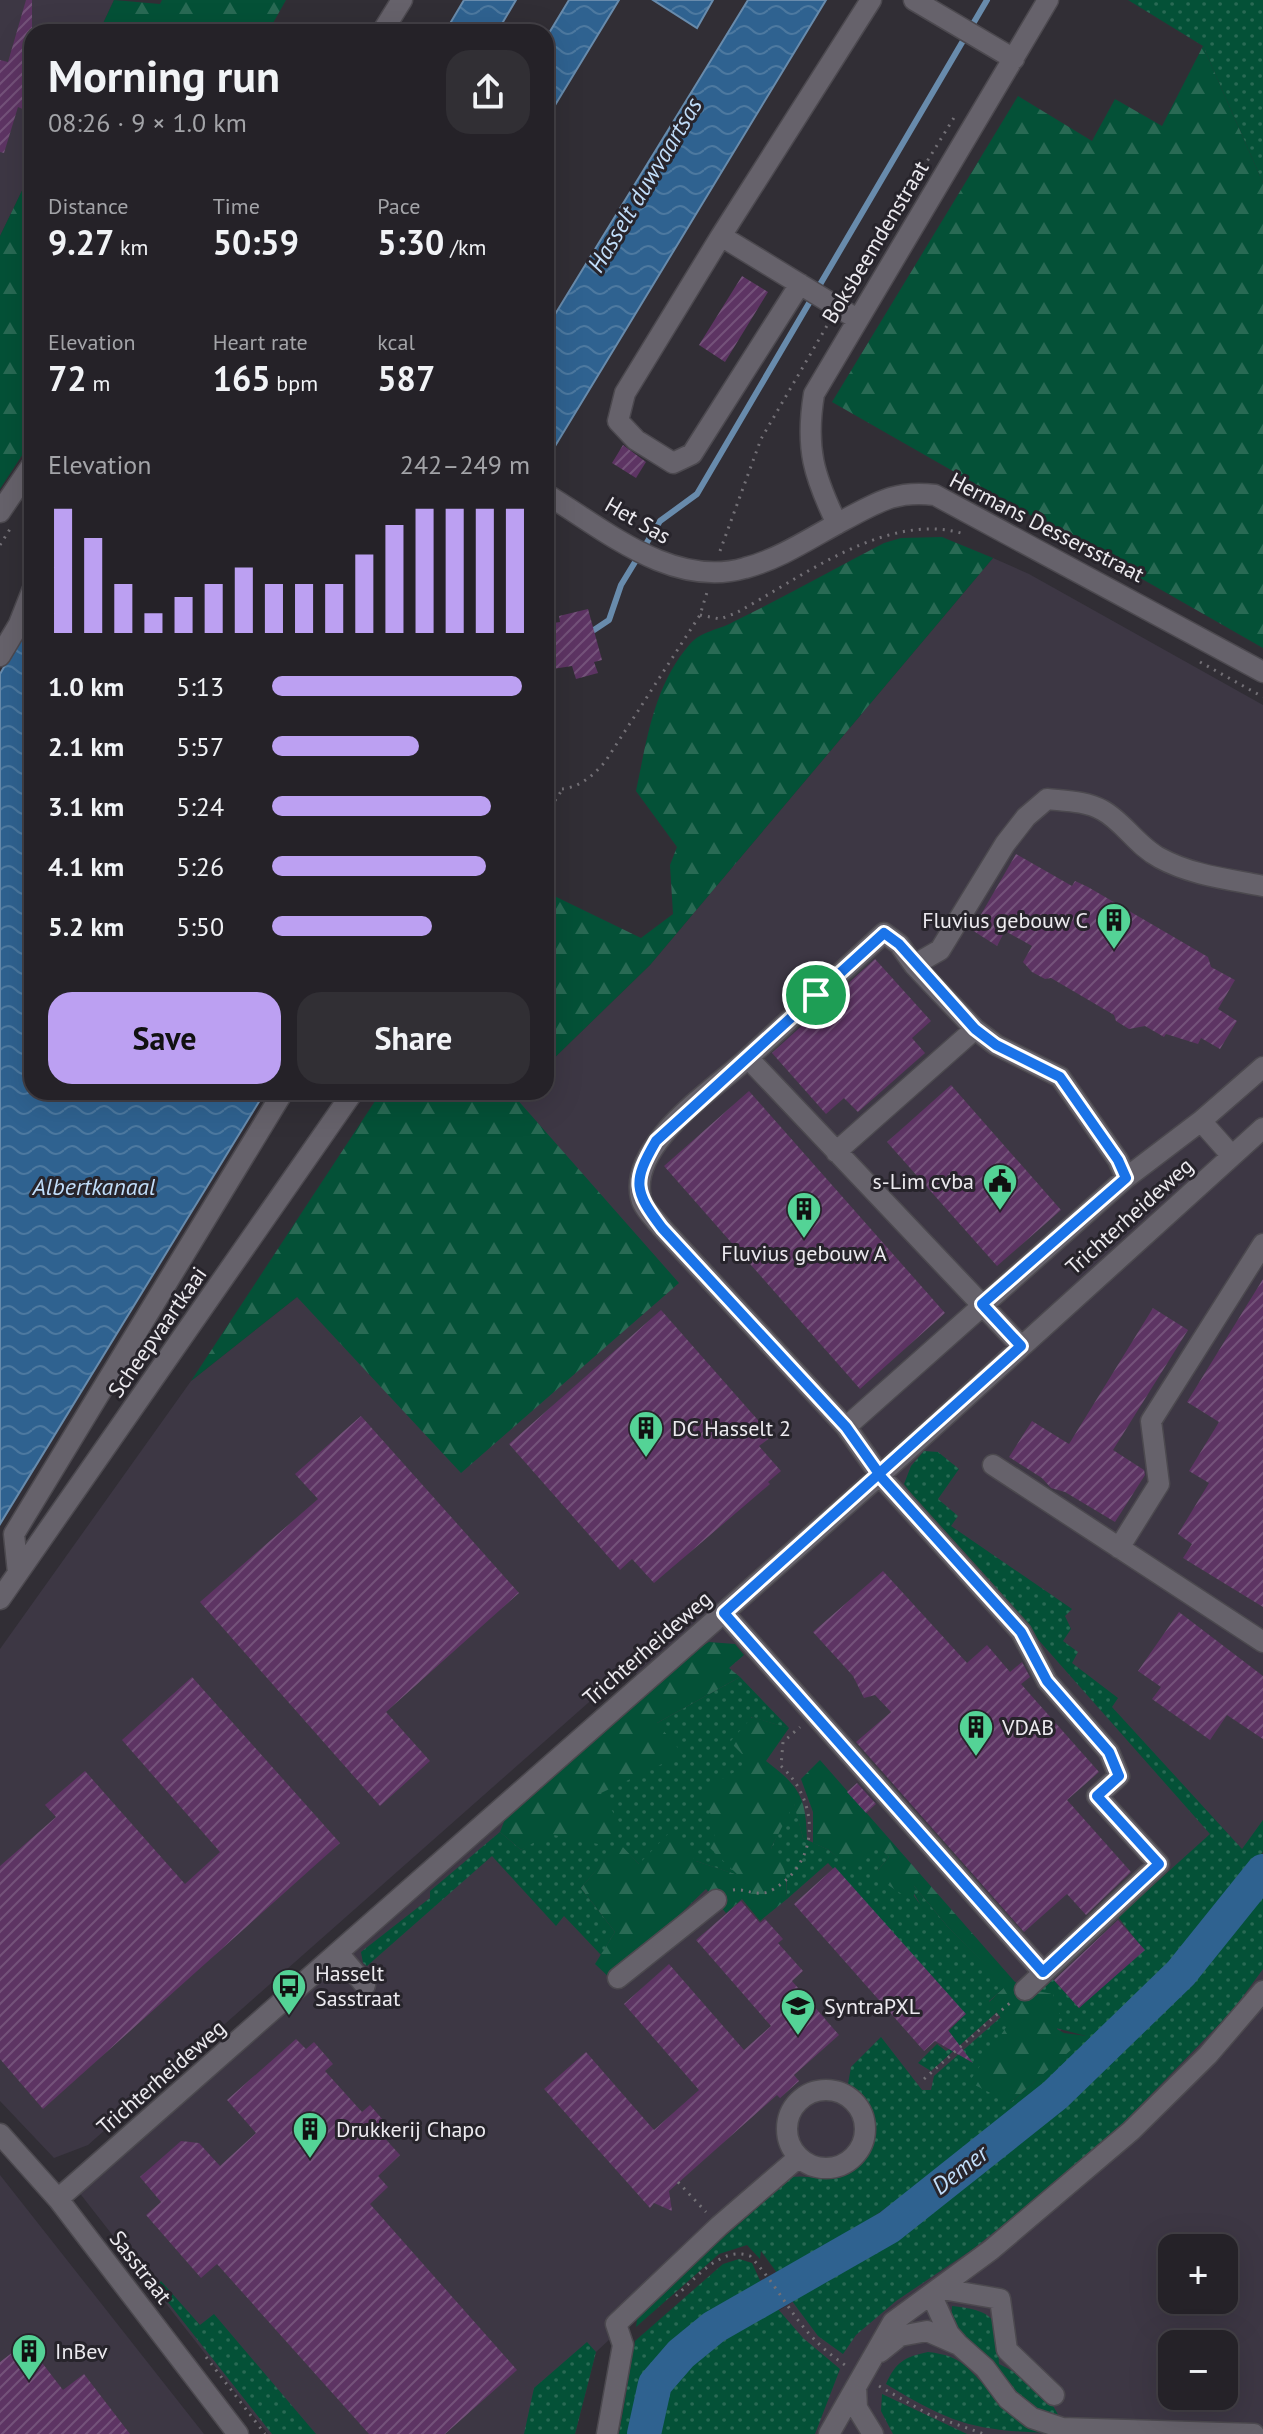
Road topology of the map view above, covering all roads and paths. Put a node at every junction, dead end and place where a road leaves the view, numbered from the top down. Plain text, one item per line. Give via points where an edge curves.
1 (402, 0) edge
2 (871, 0) edge
3 (914, 0) edge
4 (1048, 0) edge
5 (941, 6) edge
6 (387, 24) edge
7 (1014, 59) junction
8 (721, 236) junction
9 (800, 284) junction
10 (857, 319) junction
11 (24, 477) edge
12 (554, 499) edge
13 (0, 512) edge
14 (837, 524) junction
15 (965, 534) dead end
16 (713, 572) junction
17 (24, 611) edge
18 (700, 615) junction
19 (0, 656) edge
20 (1196, 660) dead end
21 (1263, 672) edge
22 (1263, 697) edge
23 (554, 789) edge
24 (562, 790) junction
25 (554, 802) edge
26 (1263, 886) edge
27 (914, 965) junction
28 (975, 1029) junction
29 (748, 1058) junction
30 (1263, 1067) edge
31 (278, 1100) edge
32 (347, 1100) edge
33 (1201, 1121) junction
34 (1263, 1128) edge
35 (836, 1152) junction
36 (1232, 1156) junction
37 (1126, 1178) junction
38 (1263, 1244) edge
39 (982, 1304) junction
40 (1021, 1346) junction
41 (846, 1427) junction
42 (993, 1465) dead end
43 (880, 1475) junction
44 (1119, 1548) junction
45 (18, 1573) junction
46 (0, 1599) edge
47 (724, 1613) junction
48 (1263, 1642) edge
49 (795, 1731) dead end
50 (716, 1900) joint
51 (338, 1953) junction
52 (1043, 1972) junction
53 (618, 1978) dead end
54 (365, 1985) dead end
55 (1025, 1990) joint
56 (1263, 1991) edge
57 (924, 2079) dead end
58 (0, 2134) edge
59 (799, 2157) dead end
60 (678, 2182) dead end
61 (58, 2199) junction
62 (719, 2226) junction
63 (936, 2291) junction
64 (667, 2304) dead end
65 (959, 2345) junction
66 (874, 2357) junction
67 (859, 2382) junction
68 (1054, 2395) dead end
69 (238, 2434) edge
70 (607, 2434) edge
71 (829, 2434) edge
72 (839, 2434) edge
73 (873, 2434) edge
74 (984, 2434) edge
75 (1254, 2434) edge

1 - 6 street
2 - 8 street
3 - 5 street
4 - 7 street, Boksbeemdenstraat
5 - 7 street
7 - 10 street, Boksbeemdenstraat
8 - 9 street
8 - 9 street via 625,393 618,421 648,448 673,463 692,454
9 - 10 street
10 - 14 street, Boksbeemdenstraat via 814,394 809,421 809,454
11 - 13 street
12 - 16 street, Het Sas via 655,560
14 - 16 street, Hermans Dessersstraat via 772,559
14 - 21 street, Hermans Dessersstraat via 887,497 935,495
15 - 18 path via 943,528 890,532 736,613 720,619
16 - 18 path
17 - 19 street
18 - 24 path via 605,762 589,779
20 - 22 path
23 - 24 path
24 - 25 path
26 - 27 street via 1192,872 1132,840 1104,811 1047,799 1005,844 940,950
27 - 28 street
27 - 29 street via 884,933
28 - 35 street
28 - 37 street via 1060,1077
29 - 35 street
29 - 41 street via 656,1141 639,1170 641,1201
30 - 33 street
31 - 45 street via 14,1534
32 - 45 street, Scheepvaartkaai
33 - 36 street
33 - 37 street
34 - 36 street, Trichterheideweg
35 - 39 street
36 - 40 street, Trichterheideweg
37 - 39 street
38 - 44 street via 1151,1421 1159,1484
39 - 40 street
39 - 41 street
40 - 43 street, Trichterheideweg
41 - 43 street
42 - 44 street
43 - 47 street, Trichterheideweg
43 - 52 street via 1021,1632 1047,1681 1109,1752 1119,1776 1097,1796 1159,1864
44 - 48 street
45 - 46 street, Scheepvaartkaai
47 - 51 street, Trichterheideweg
47 - 52 street
49 - 50 path via 783,1742 781,1766 797,1781 809,1809 805,1860 774,1889 755,1895 736,1888
50 - 53 street
51 - 54 street
51 - 61 street, Trichterheideweg
52 - 55 street
55 - 57 path
56 - 63 street via 1131,2131
58 - 61 street, Sasstraat
59 - 62 street
60 - 62 path
61 - 69 street, Sasstraat
62 - 70 street via 616,2324 623,2345
63 - 65 street via 949,2334
63 - 66 street via 893,2322
63 - 68 street via 1000,2299 1007,2350
64 - 67 path via 721,2257 740,2252 757,2264 797,2323
65 - 66 street via 927,2331 900,2336
65 - 75 street via 1008,2399 1032,2418 1062,2428
66 - 67 street
67 - 71 street
67 - 72 street
67 - 73 street via 857,2408
67 - 74 path

